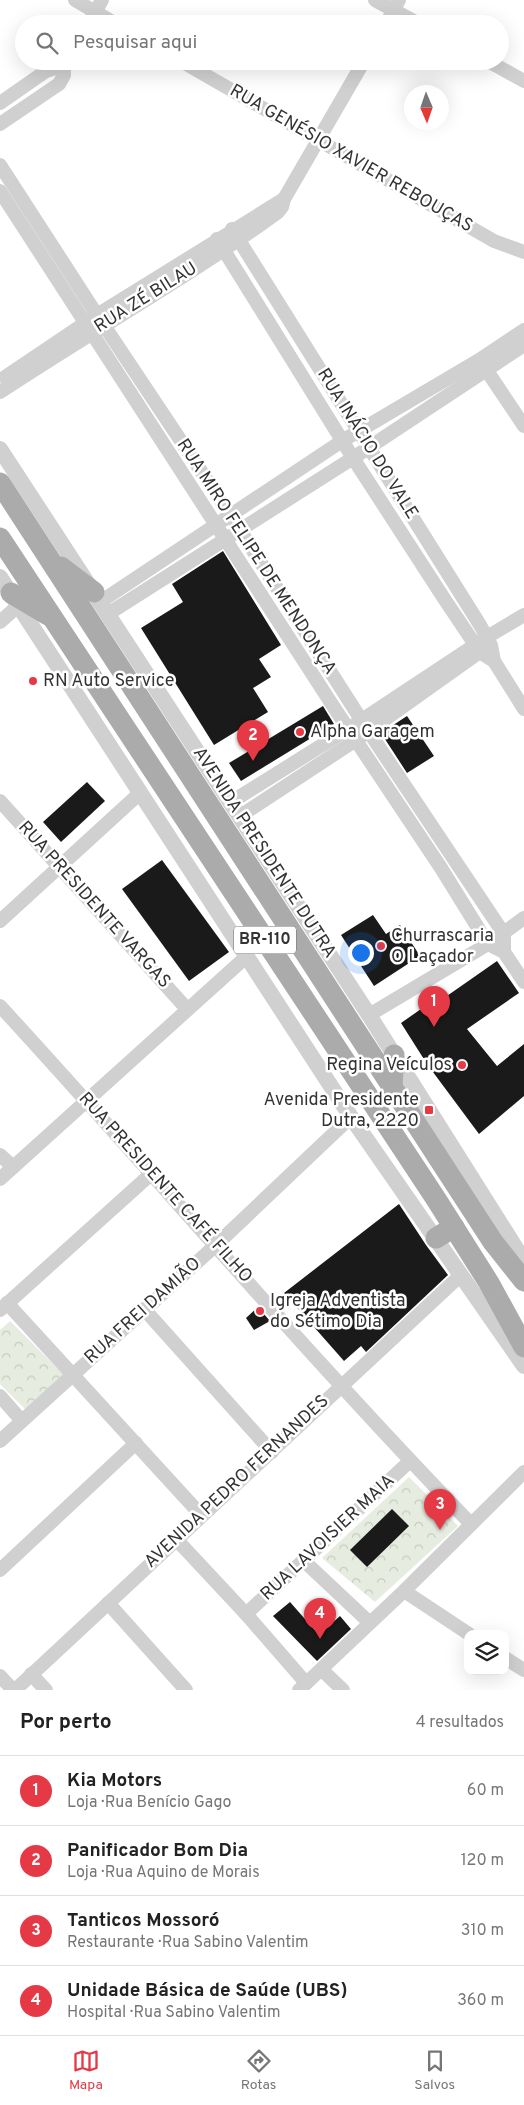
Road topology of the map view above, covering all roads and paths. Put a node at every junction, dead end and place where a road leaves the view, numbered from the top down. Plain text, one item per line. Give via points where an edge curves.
1 (75, 0) edge
2 (375, 0) edge
3 (397, 5) edge
4 (95, 12) edge
5 (409, 15) edge
6 (48, 70) edge
7 (64, 70) edge
8 (197, 70) edge
9 (359, 70) edge
10 (504, 70) edge
11 (524, 81) edge
12 (0, 103) edge
13 (0, 124) edge
14 (318, 140) junction
15 (0, 165) edge
16 (0, 191) edge
17 (235, 235) junction
18 (38, 238) junction
19 (220, 244) junction
20 (524, 252) edge
21 (100, 320) junction
22 (88, 328) junction
23 (524, 330) edge
24 (524, 345) edge
25 (483, 365) junction
26 (0, 380) edge
27 (0, 392) edge
28 (524, 426) edge
29 (358, 432) junction
30 (342, 441) junction
31 (370, 447) junction
32 (0, 449) edge
33 (353, 458) junction
34 (295, 473) junction
35 (0, 483) edge
36 (305, 489) junction
37 (231, 516) junction
38 (217, 526) junction
39 (240, 530) junction
40 (0, 538) edge
41 (225, 539) junction
42 (48, 558) junction
43 (10, 592) edge
44 (101, 603) junction
45 (524, 616) edge
46 (54, 618) junction
47 (0, 622) edge
48 (524, 625) edge
49 (483, 645) junction
50 (524, 709) edge
51 (365, 726) junction
52 (352, 735) junction
53 (140, 793) junction
54 (0, 801) edge
55 (235, 809) junction
56 (456, 860) junction
57 (59, 867) junction
58 (441, 868) junction
59 (524, 918) edge
60 (0, 921) edge
61 (504, 934) junction
62 (488, 944) junction
63 (504, 952) junction
64 (246, 956) junction
65 (524, 982) edge
66 (0, 1006) edge
67 (187, 1009) junction
68 (369, 1015) junction
69 (394, 1055) junction
70 (392, 1087) junction
71 (87, 1100) junction
72 (351, 1117) junction
73 (0, 1155) edge
74 (12, 1167) junction
75 (152, 1174) junction
76 (0, 1179) edge
77 (454, 1227) junction
78 (436, 1238) junction
79 (216, 1245) junction
80 (524, 1261) edge
81 (461, 1275) junction
82 (524, 1281) edge
83 (4, 1307) edge
84 (144, 1308) junction
85 (524, 1347) edge
86 (524, 1366) edge
87 (74, 1374) junction
88 (341, 1385) junction
89 (0, 1396) edge
90 (22, 1421) junction
91 (0, 1441) edge
92 (136, 1443) junction
93 (272, 1452) junction
94 (410, 1461) junction
95 (524, 1472) edge
96 (201, 1515) junction
97 (471, 1524) junction
98 (176, 1539) junction
99 (304, 1561) junction
100 (0, 1570) edge
101 (404, 1591) junction
102 (108, 1603) junction
103 (246, 1614) junction
104 (370, 1623) junction
105 (464, 1631) edge
106 (509, 1661) edge
107 (322, 1670) junction
108 (524, 1670) edge
109 (32, 1674) junction
110 (0, 1676) edge
111 (302, 1687) edge
112 (14, 1690) edge
113 (46, 1690) edge
114 (186, 1690) edge
115 (343, 1690) edge

1 - 4 street
2 - 3 street
3 - 5 street
6 - 12 street
7 - 13 street via 60,84
8 - 14 street, RUA GENÉSIO XAVIER REBOUÇAS
9 - 14 street, RUA ZÉ BILAU
10 - 11 street
14 - 17 street, RUA ZÉ BILAU via 278,212
14 - 20 street, RUA GENÉSIO XAVIER REBOUÇAS via 494,241
15 - 18 street, RUA MIRO FELIPE DE MENDONÇA
16 - 18 street, RUA MIRO FELIPE DE MENDONÇA
17 - 19 street, RUA ZÉ BILAU
17 - 29 street, RUA INÁCIO DO VALE
18 - 21 street, RUA MIRO FELIPE DE MENDONÇA
18 - 22 street, RUA MIRO FELIPE DE MENDONÇA
19 - 21 street, RUA ZÉ BILAU
19 - 30 street, RUA INÁCIO DO VALE
21 - 22 street, RUA ZÉ BILAU
21 - 37 street, RUA MIRO FELIPE DE MENDONÇA
22 - 26 street, RUA ZÉ BILAU
22 - 27 street, RUA ZÉ BILAU
22 - 38 street, RUA MIRO FELIPE DE MENDONÇA
23 - 25 street
24 - 25 street
25 - 28 street
25 - 29 street
25 - 31 street
29 - 30 street
29 - 31 street, RUA INÁCIO DO VALE
30 - 33 street, RUA INÁCIO DO VALE
30 - 34 street
31 - 33 street
31 - 49 street, RUA INÁCIO DO VALE
32 - 44 street, AVENIDA PRESIDENTE DUTRA
33 - 36 street
33 - 49 street, RUA INÁCIO DO VALE
34 - 36 street
34 - 37 street
35 - 42 main road, AVENIDA PRESIDENTE DUTRA / BR-110
36 - 39 street
37 - 38 street
37 - 39 street, RUA MIRO FELIPE DE MENDONÇA
38 - 41 street, RUA MIRO FELIPE DE MENDONÇA
38 - 44 street
39 - 41 street
39 - 51 street, RUA MIRO FELIPE DE MENDONÇA
40 - 46 main road, BR-110
41 - 44 street
41 - 52 street, RUA MIRO FELIPE DE MENDONÇA
42 - 44 main road
42 - 70 main road, AVENIDA PRESIDENTE DUTRA / BR-110
43 - 46 main road
43 - 47 street
43 - 53 street
44 - 55 street, AVENIDA PRESIDENTE DUTRA
45 - 49 street
46 - 77 main road, BR-110
48 - 49 street
49 - 50 street, RUA INÁCIO DO VALE
49 - 51 street
51 - 52 street
51 - 56 street, RUA MIRO FELIPE DE MENDONÇA
52 - 55 street
52 - 58 street, RUA MIRO FELIPE DE MENDONÇA
53 - 57 street
53 - 64 street
54 - 57 street, RUA PRESIDENTE VARGAS
55 - 68 street, AVENIDA PRESIDENTE DUTRA
56 - 58 street
56 - 61 street, RUA MIRO FELIPE DE MENDONÇA
57 - 60 street
57 - 67 street, RUA PRESIDENTE VARGAS
58 - 62 street, RUA MIRO FELIPE DE MENDONÇA
59 - 61 street
61 - 62 street
61 - 63 street
62 - 63 street
62 - 68 street
63 - 65 street
64 - 67 street
64 - 72 street
66 - 71 street, RUA PRESIDENTE CAFÉ FILHO
67 - 71 street
68 - 69 street, AVENIDA PRESIDENTE DUTRA
69 - 70 main road
69 - 80 street, AVENIDA PRESIDENTE DUTRA
70 - 82 main road, AVENIDA PRESIDENTE DUTRA / BR-110 via 493,1242
71 - 74 street
71 - 75 street, RUA PRESIDENTE CAFÉ FILHO
72 - 78 street
72 - 79 street, RUA FREI DAMIÃO
73 - 74 street
74 - 76 street
75 - 79 street, RUA PRESIDENTE CAFÉ FILHO
75 - 83 street
77 - 78 main road
77 - 85 main road, BR-110
78 - 81 street
79 - 84 street, RUA FREI DAMIÃO
79 - 88 street, RUA PRESIDENTE CAFÉ FILHO
81 - 86 street
81 - 88 street, AVENIDA PEDRO FERNANDES
83 - 87 street
84 - 87 street, RUA FREI DAMIÃO
84 - 93 street
87 - 90 street, RUA FREI DAMIÃO
87 - 92 street
88 - 93 street, AVENIDA PEDRO FERNANDES
88 - 94 street, RUA PRESIDENTE CAFÉ FILHO
89 - 90 street
90 - 91 street, RUA FREI DAMIÃO
92 - 96 street
92 - 100 street
93 - 96 street, AVENIDA PEDRO FERNANDES
94 - 97 street, RUA PRESIDENTE CAFÉ FILHO
94 - 99 street, RUA LAVOISIER MAIA
95 - 97 street
96 - 98 street, AVENIDA PEDRO FERNANDES
97 - 101 street
98 - 102 street, AVENIDA PEDRO FERNANDES
98 - 103 street
99 - 103 street, RUA LAVOISIER MAIA
99 - 104 street
101 - 104 street
101 - 105 street
102 - 109 street, AVENIDA PEDRO FERNANDES
102 - 114 street
103 - 111 street
104 - 107 street
106 - 108 street
107 - 111 street
107 - 115 street
109 - 112 street, AVENIDA PEDRO FERNANDES
109 - 113 street
110 - 112 street

